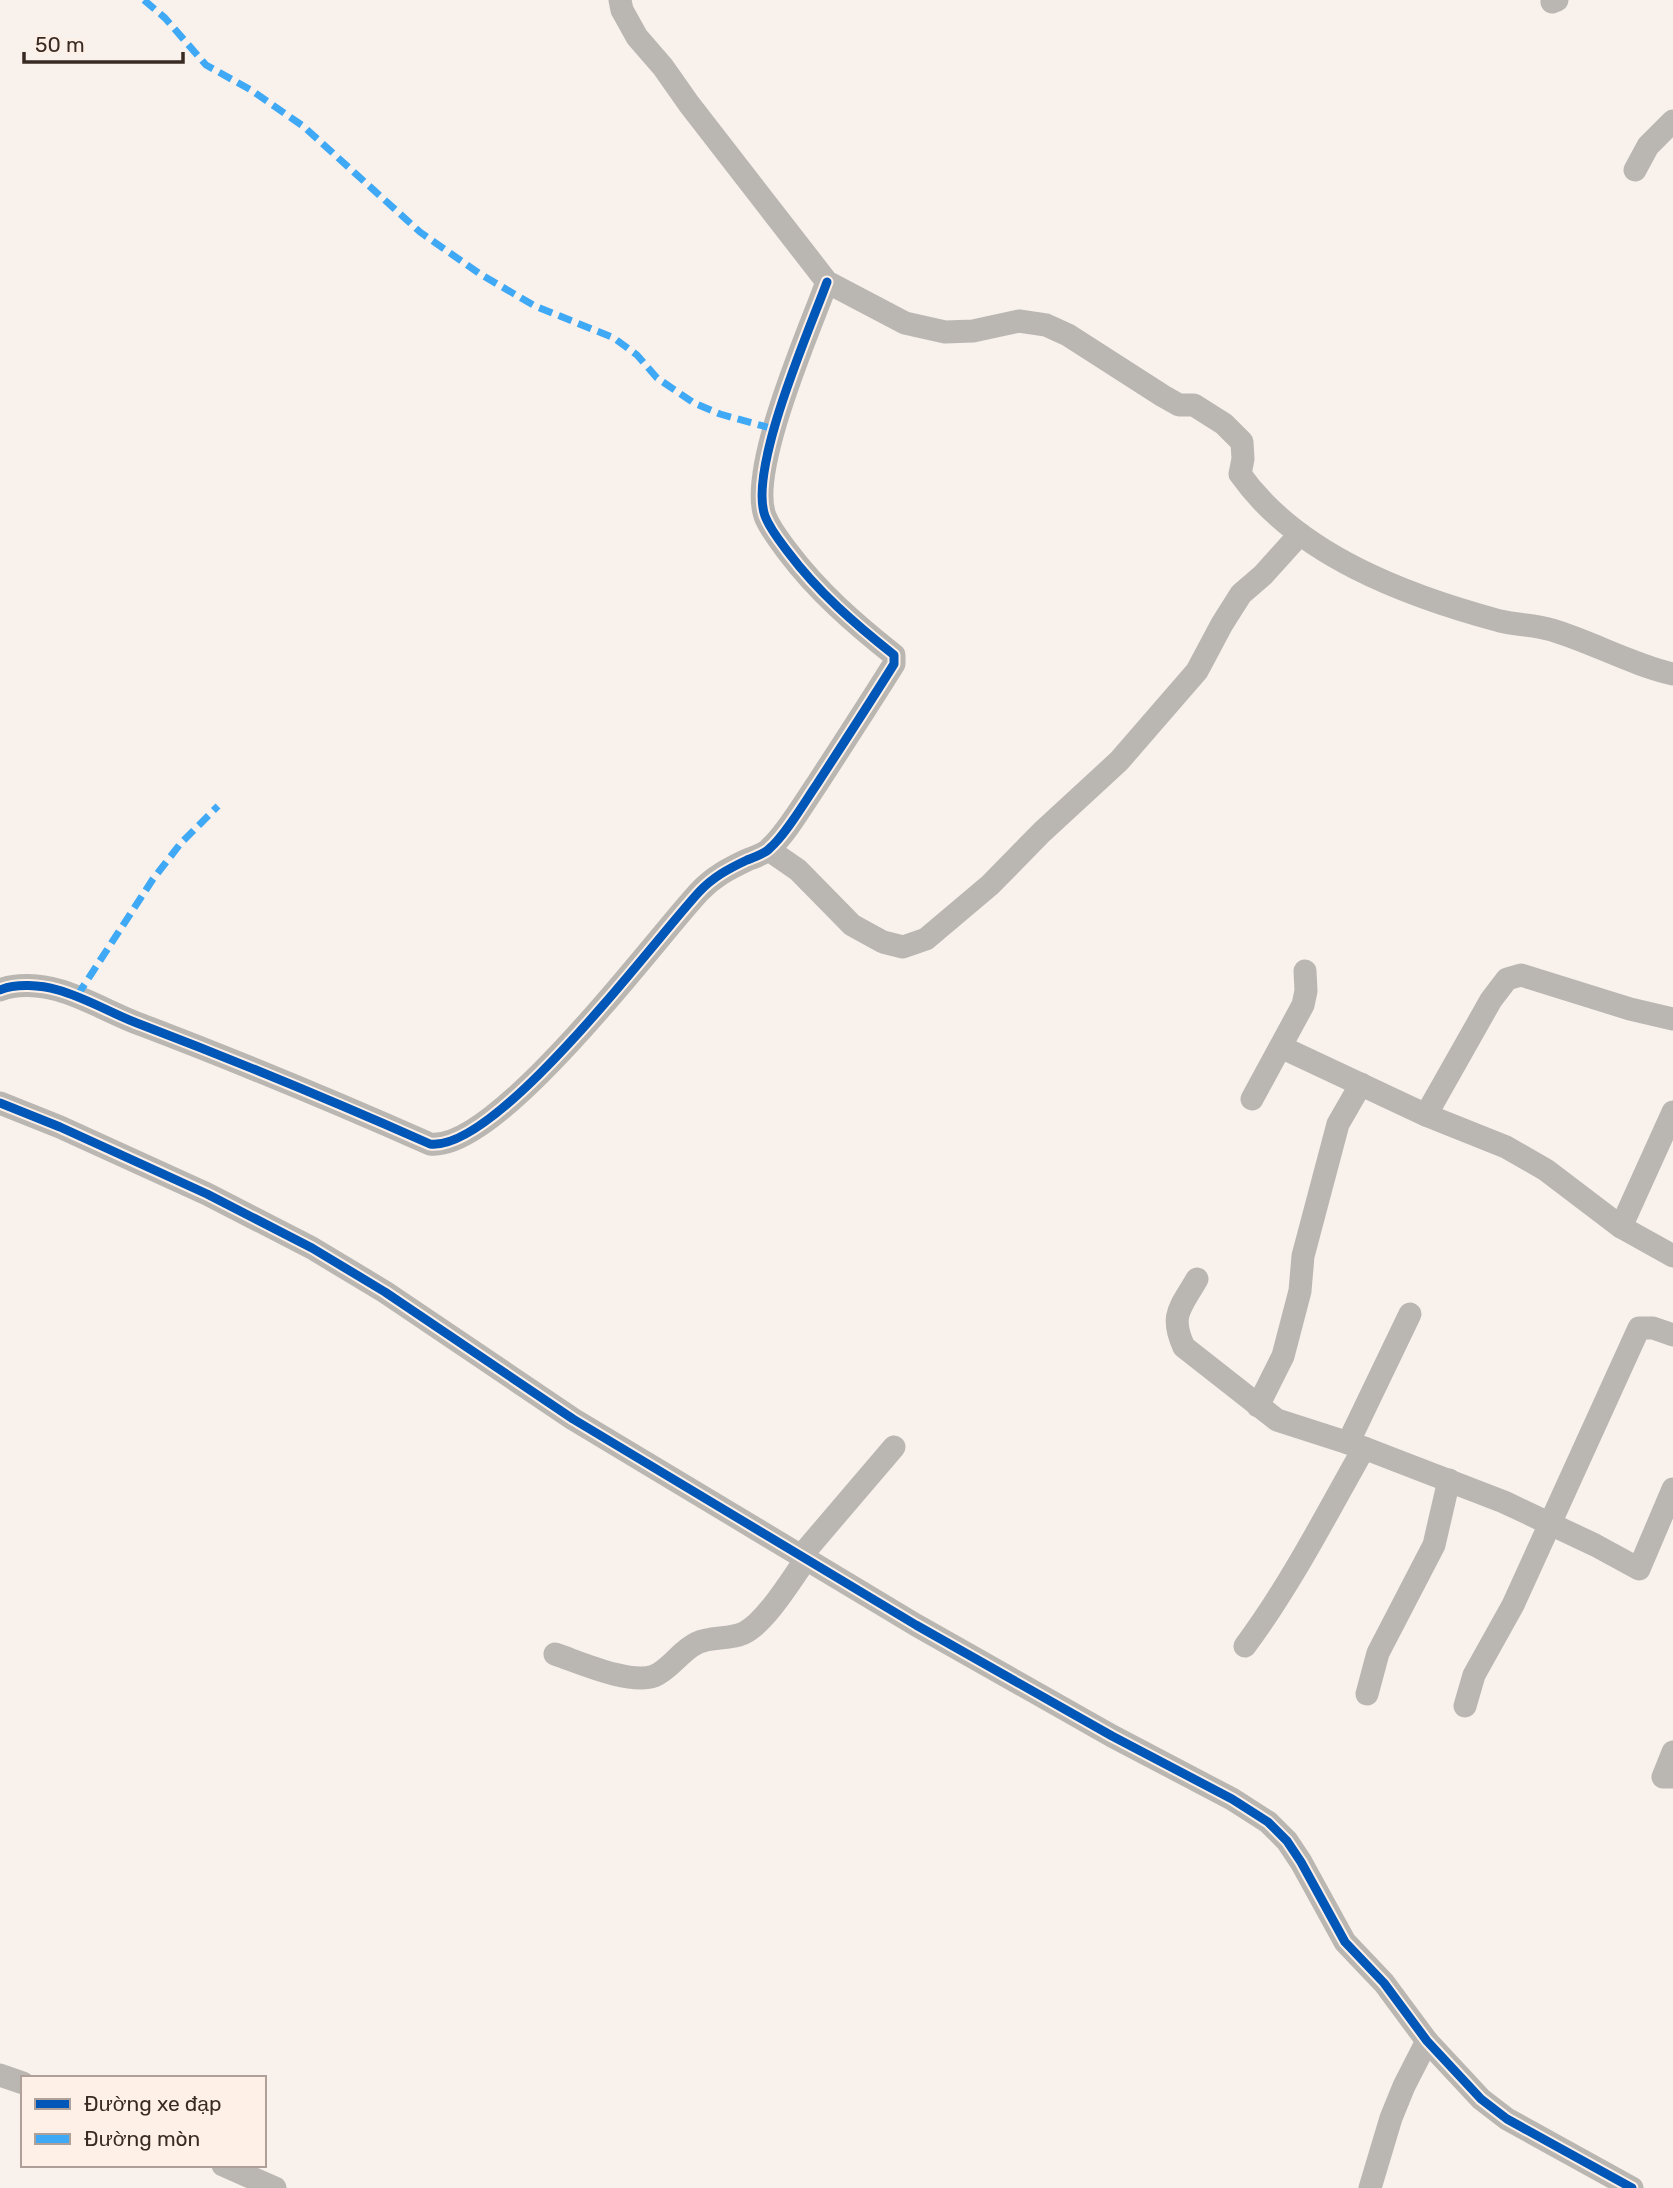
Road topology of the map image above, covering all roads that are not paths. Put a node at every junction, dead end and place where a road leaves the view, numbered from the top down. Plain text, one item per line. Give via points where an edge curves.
1 (620, 0) edge
2 (1673, 121) edge
3 (1635, 170) dead end
4 (827, 282) junction
5 (1300, 534) junction
6 (1673, 674) edge
7 (769, 850) junction
8 (1305, 971) dead end
9 (0, 990) edge
10 (1673, 1019) edge
11 (1281, 1047) junction
12 (1362, 1084) junction
13 (1252, 1099) dead end
14 (0, 1103) edge
15 (1673, 1112) edge
16 (1426, 1115) junction
17 (1621, 1227) junction
18 (1673, 1256) edge
19 (1196, 1279) dead end
20 (1410, 1314) dead end
21 (1673, 1335) edge
22 (1258, 1406) junction
23 (1356, 1445) junction
24 (894, 1447) dead end
25 (1449, 1480) junction
26 (1673, 1489) edge
27 (1550, 1524) junction
28 (804, 1558) junction
29 (1245, 1646) dead end
30 (555, 1654) dead end
31 (1367, 1694) dead end
32 (1465, 1706) dead end
33 (1673, 1752) edge
34 (1673, 1777) edge
35 (1427, 2041) junction
36 (0, 2075) edge
37 (21, 2082) edge
38 (228, 2167) edge
39 (275, 2188) edge
40 (1370, 2188) edge
41 (1632, 2188) edge

1 - 4 street via 637,37
2 - 3 street via 1648,146
4 - 5 street via 905,323 945,332 1019,321 1046,325 1068,335 1163,396 1179,405 1194,405 1224,424 1242,442 1240,474 1254,494
4 - 7 street via 774,429 763,481 764,513 808,579 894,655 894,664
5 - 6 street via 1364,574 1417,595 1503,622 1550,629
5 - 7 street via 1241,594 1197,671 1119,761 990,885 926,939 903,947 852,925 798,870
7 - 9 street via 709,882 531,1083 475,1130 440,1145 77,996 54,989 10,986
8 - 11 street via 1303,1005
10 - 16 street via 1521,975 1507,979
11 - 12 street
11 - 13 street
12 - 16 street
12 - 22 street via 1338,1124 1303,1256 1300,1291 1283,1356
14 - 28 street via 195,1189 312,1248 573,1419
15 - 17 street
16 - 17 street via 1506,1147 1546,1170
17 - 18 street
19 - 22 street via 1176,1316 1176,1331 1184,1347
20 - 23 street
21 - 27 street via 1639,1328
22 - 23 street via 1277,1420
23 - 25 street
23 - 29 street via 1315,1536
24 - 28 street
25 - 27 street
25 - 31 street via 1434,1545 1378,1653
26 - 27 street via 1639,1569
27 - 32 street via 1474,1675
28 - 30 street via 747,1632 699,1642 655,1675 642,1678 612,1672
28 - 35 street via 1268,1822 1301,1862 1345,1942 1384,1983
33 - 34 street via 1663,1777
35 - 40 street via 1391,2118
35 - 41 street via 1481,2099 1507,2119
36 - 37 street
38 - 39 street

